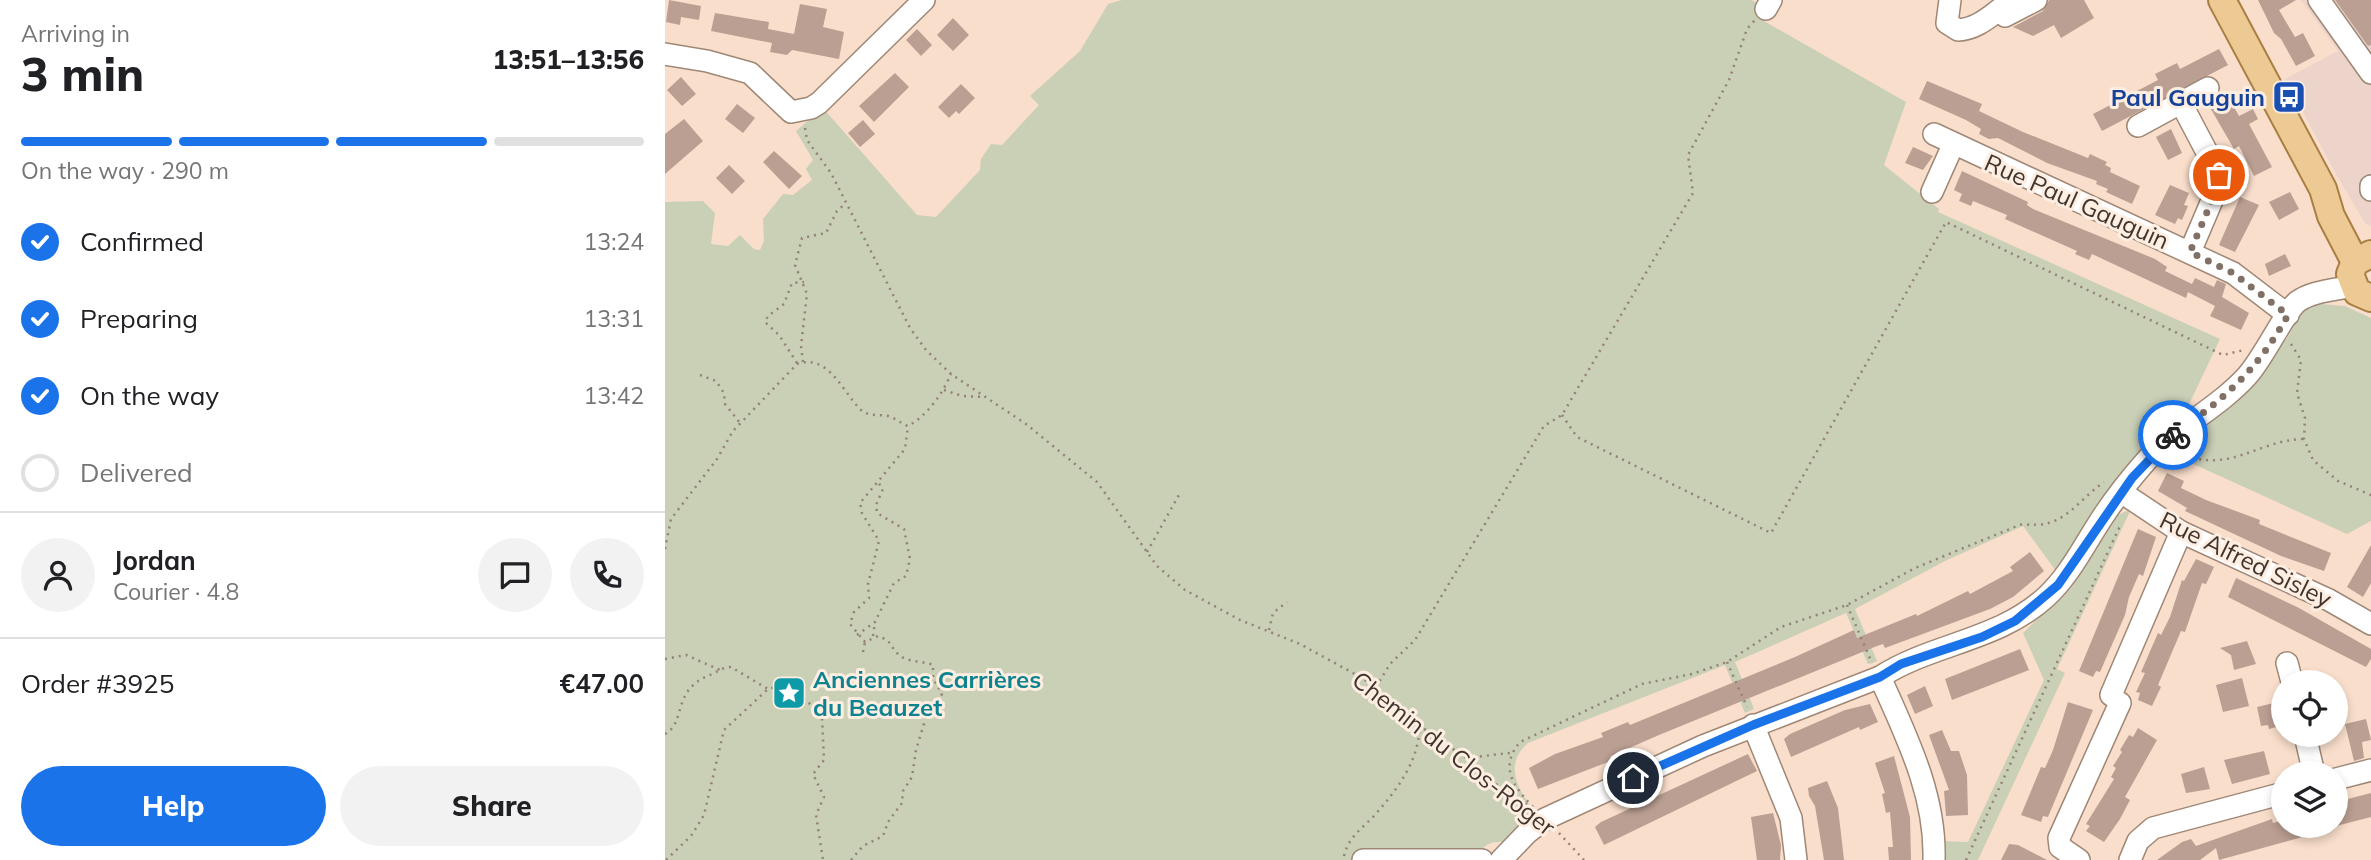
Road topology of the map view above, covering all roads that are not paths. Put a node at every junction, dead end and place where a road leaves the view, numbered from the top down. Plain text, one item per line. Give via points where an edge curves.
1 (924, 0) edge
2 (1950, 0) edge
3 (2014, 0) edge
4 (2036, 0) edge
5 (2222, 0) edge
6 (2319, 0) edge
7 (1990, 18) junction
8 (665, 54) edge
9 (2371, 73) edge
10 (2208, 88) dead end
11 (2181, 103) junction
12 (2139, 126) dead end
13 (1932, 192) dead end
14 (2190, 252) junction
15 (2366, 278) edge
16 (2288, 315) junction
17 (2116, 485) junction
18 (2181, 532) junction
19 (2371, 624) edge
20 (1880, 677) junction
21 (1753, 725) junction
22 (2371, 770) edge
23 (2348, 776) edge
24 (2271, 796) edge
25 (1363, 860) edge
26 (1482, 860) edge
27 (1501, 860) edge
28 (1796, 860) edge
29 (1934, 860) edge
30 (2079, 860) edge
31 (2130, 860) edge

1 - 8 street via 819,103 797,113 750,73
2 - 7 street via 1946,17 1952,28 1964,30
3 - 7 street
4 - 7 street via 1999,20
5 - 15 main road
6 - 9 street
10 - 11 street
11 - 12 street
11 - 14 street via 2219,175
13 - 14 street, Rue Paul Gauguin via 1943,139
14 - 16 street, Rue Paul Gauguin via 2233,273
15 - 16 street via 2302,299
16 - 17 street via 2246,377
17 - 18 street, Rue Alfred Sisley
17 - 20 street via 2067,573 2030,610 2000,629 1901,664
18 - 19 street, Rue Alfred Sisley
18 - 30 street via 2059,838 2060,847
20 - 21 street
20 - 29 street via 1921,772
21 - 27 street via 1541,816
21 - 28 street via 1791,818
22 - 23 street
24 - 31 street via 2153,828 2139,841
25 - 26 street

